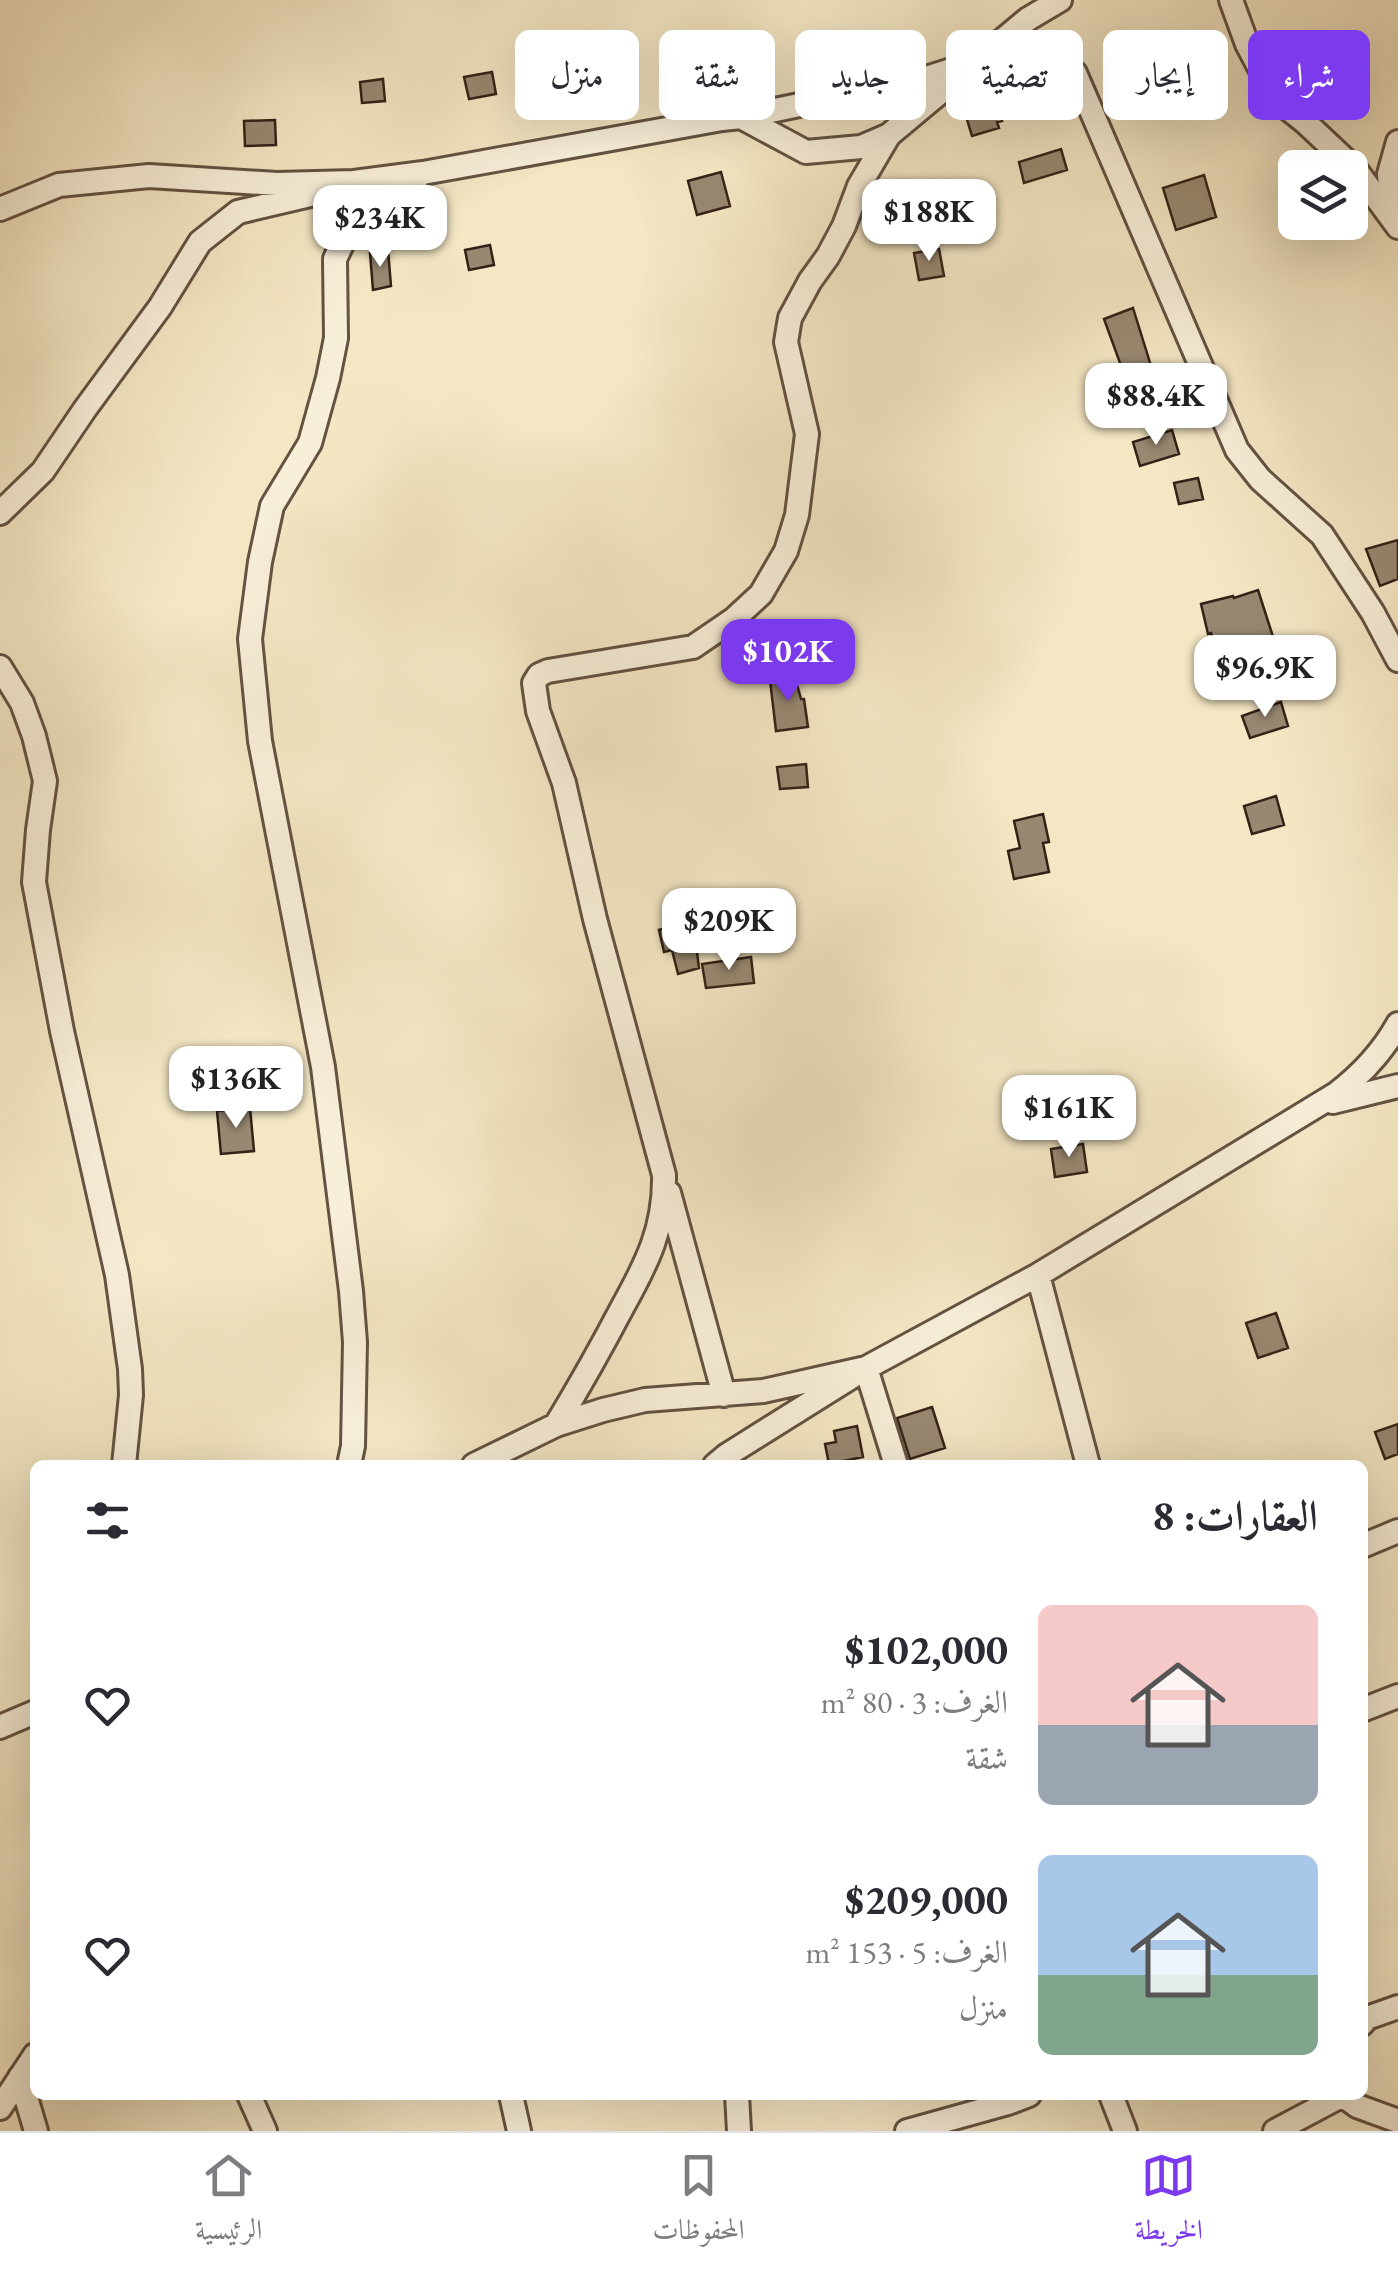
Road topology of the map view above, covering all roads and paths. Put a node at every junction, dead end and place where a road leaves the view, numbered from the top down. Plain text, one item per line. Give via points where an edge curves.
1 (1231, 0) edge
2 (1050, 3) edge
3 (1016, 30) edge
4 (946, 72) edge
5 (946, 87) edge
6 (1083, 92) edge
7 (775, 110) edge
8 (718, 120) edge
9 (747, 120) edge
10 (889, 135) junction
11 (1398, 142) edge
12 (423, 173) junction
13 (354, 182) junction
14 (0, 209) edge
15 (1396, 227) edge
16 (0, 513) edge
17 (1398, 660) edge
18 (0, 667) edge
19 (1398, 1024) edge
20 (1398, 1086) edge
21 (1317, 1106) junction
22 (664, 1175) junction
23 (1038, 1275) junction
24 (866, 1368) junction
25 (724, 1395) junction
26 (556, 1425) junction
27 (124, 1460) edge
28 (350, 1460) edge
29 (484, 1460) edge
30 (727, 1460) edge
31 (894, 1460) edge
32 (1087, 1460) edge
33 (1398, 1531) edge
34 (1368, 1544) edge
35 (1398, 1696) edge
36 (1368, 1708) edge
37 (30, 1714) edge
38 (0, 1728) edge
39 (1398, 2007) edge
40 (1368, 2018) edge
41 (30, 2063) edge
42 (20, 2078) junction
43 (251, 2100) edge
44 (511, 2100) edge
45 (737, 2100) edge
46 (1016, 2100) edge
47 (1113, 2100) edge
48 (1333, 2100) edge
49 (1349, 2100) edge
50 (0, 2108) edge
51 (1398, 2120) edge
52 (36, 2131) edge
53 (265, 2131) edge
54 (519, 2131) edge
55 (739, 2131) edge
56 (908, 2131) edge
57 (1124, 2131) edge
58 (1275, 2131) edge

1 - 15 street via 1280,103 1356,170
2 - 3 street
4 - 7 street
5 - 10 street
6 - 17 street via 1237,450 1322,535
8 - 12 street
9 - 10 street via 806,152 861,147
10 - 22 street via 790,318 786,342 807,434 797,515 786,551 760,594 693,647 548,671 534,683
11 - 15 street via 1389,174
12 - 13 street
12 - 28 street via 351,226 335,259 336,338 328,378 310,443 272,506 250,639 260,740 323,1067 351,1291 356,1342
13 - 14 street via 149,176 59,185
13 - 16 street via 238,212 200,242 43,471
18 - 27 street via 22,703 45,781 34,882 117,1275 130,1369
19 - 21 street via 1360,1075
20 - 21 street
21 - 23 street
22 - 25 street
22 - 26 street via 658,1235 643,1271
23 - 24 street
23 - 32 street
24 - 25 street
24 - 30 street
24 - 31 street
25 - 26 street via 644,1400
26 - 29 street
33 - 34 street
35 - 36 street
37 - 38 street
39 - 40 street
41 - 42 street
42 - 50 street
42 - 52 street
43 - 53 street
44 - 54 street
45 - 55 street
46 - 56 street
47 - 57 street
48 - 58 street
49 - 51 street

